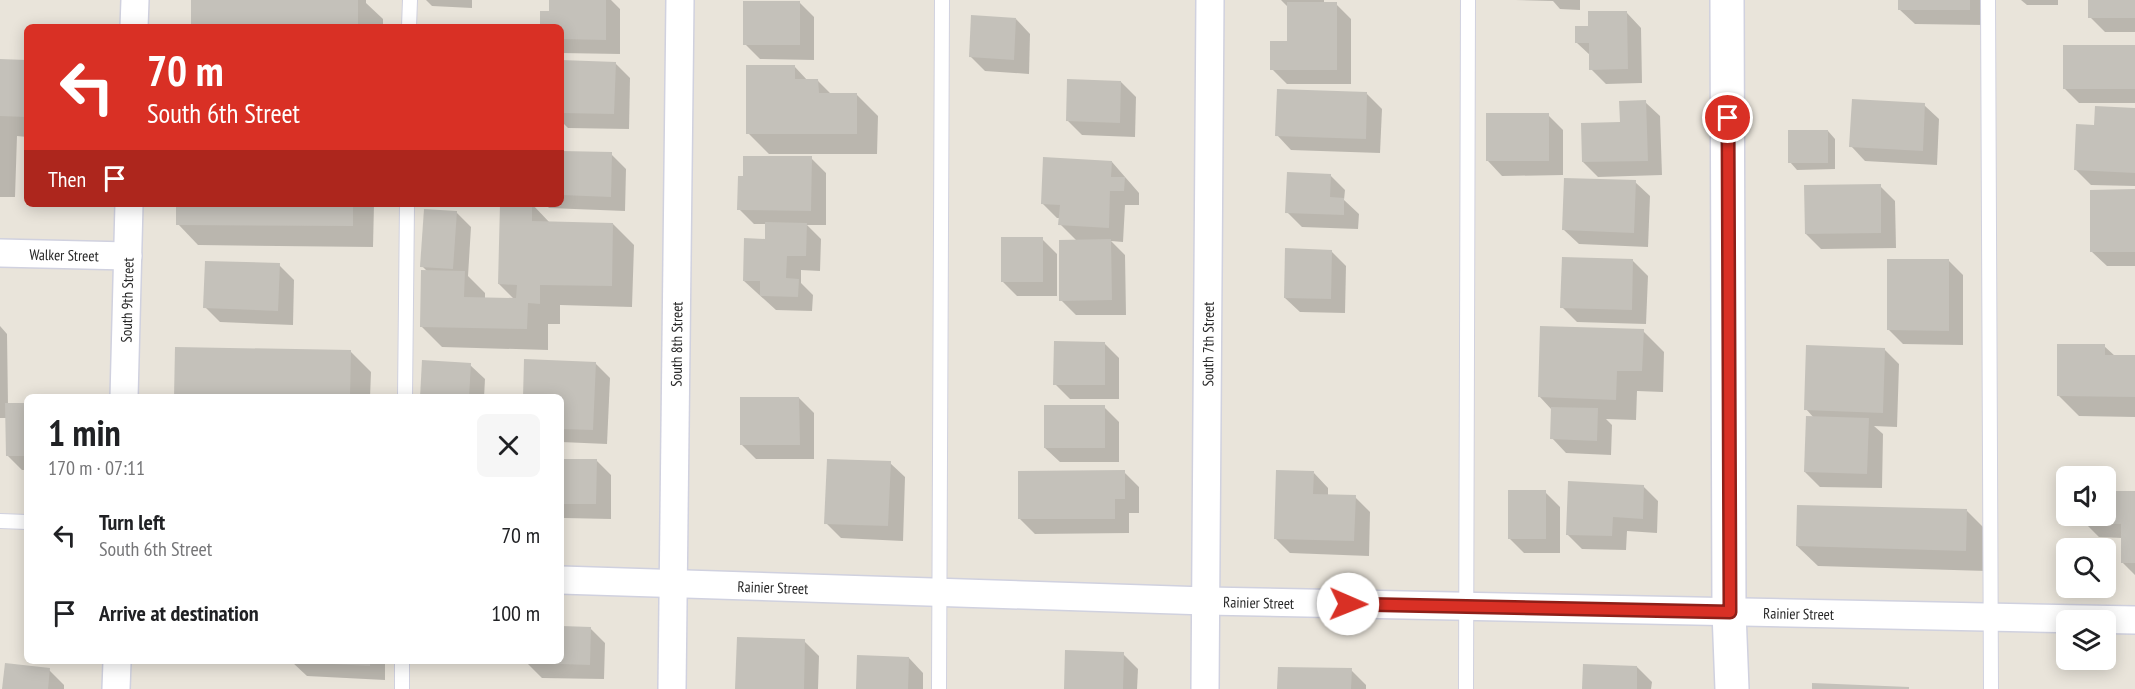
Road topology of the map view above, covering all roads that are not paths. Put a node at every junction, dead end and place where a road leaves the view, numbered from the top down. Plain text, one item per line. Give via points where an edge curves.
1 (135, 0) edge
2 (410, 0) edge
3 (680, 0) edge
4 (942, 0) edge
5 (1210, 0) edge
6 (1468, 0) edge
7 (1727, 0) edge
8 (1988, 0) edge
9 (135, 24) edge
10 (409, 24) edge
11 (129, 207) edge
12 (407, 207) edge
13 (0, 253) edge
14 (128, 256) junction
15 (124, 394) edge
16 (405, 394) edge
17 (0, 521) edge
18 (24, 522) edge
19 (564, 580) edge
20 (674, 584) junction
21 (939, 592) junction
22 (1206, 601) junction
23 (1466, 606) junction
24 (1730, 612) junction
25 (1991, 617) junction
26 (2135, 620) edge
27 (117, 664) edge
28 (402, 664) edge
29 (116, 689) edge
30 (402, 689) edge
31 (672, 689) edge
32 (939, 689) edge
33 (1205, 689) edge
34 (1466, 689) edge
35 (1732, 689) edge
36 (1991, 689) edge

1 - 9 street
2 - 10 lane
3 - 20 street, South 8th Street
4 - 21 lane
5 - 22 street, South 7th Street
6 - 23 lane
7 - 24 street
8 - 25 lane
11 - 14 street, South 9th Street
12 - 16 lane
13 - 14 street, Walker Street
14 - 15 street, South 9th Street
17 - 18 lane
19 - 20 street, Rainier Street
20 - 21 street, Rainier Street
20 - 31 street, South 8th Street
21 - 22 street, Rainier Street
21 - 32 lane
22 - 23 street, Rainier Street
22 - 33 street, South 7th Street
23 - 24 street, Rainier Street
23 - 34 lane
24 - 25 street, Rainier Street
24 - 35 street
25 - 26 street, Rainier Street
25 - 36 lane
27 - 29 street
28 - 30 lane

